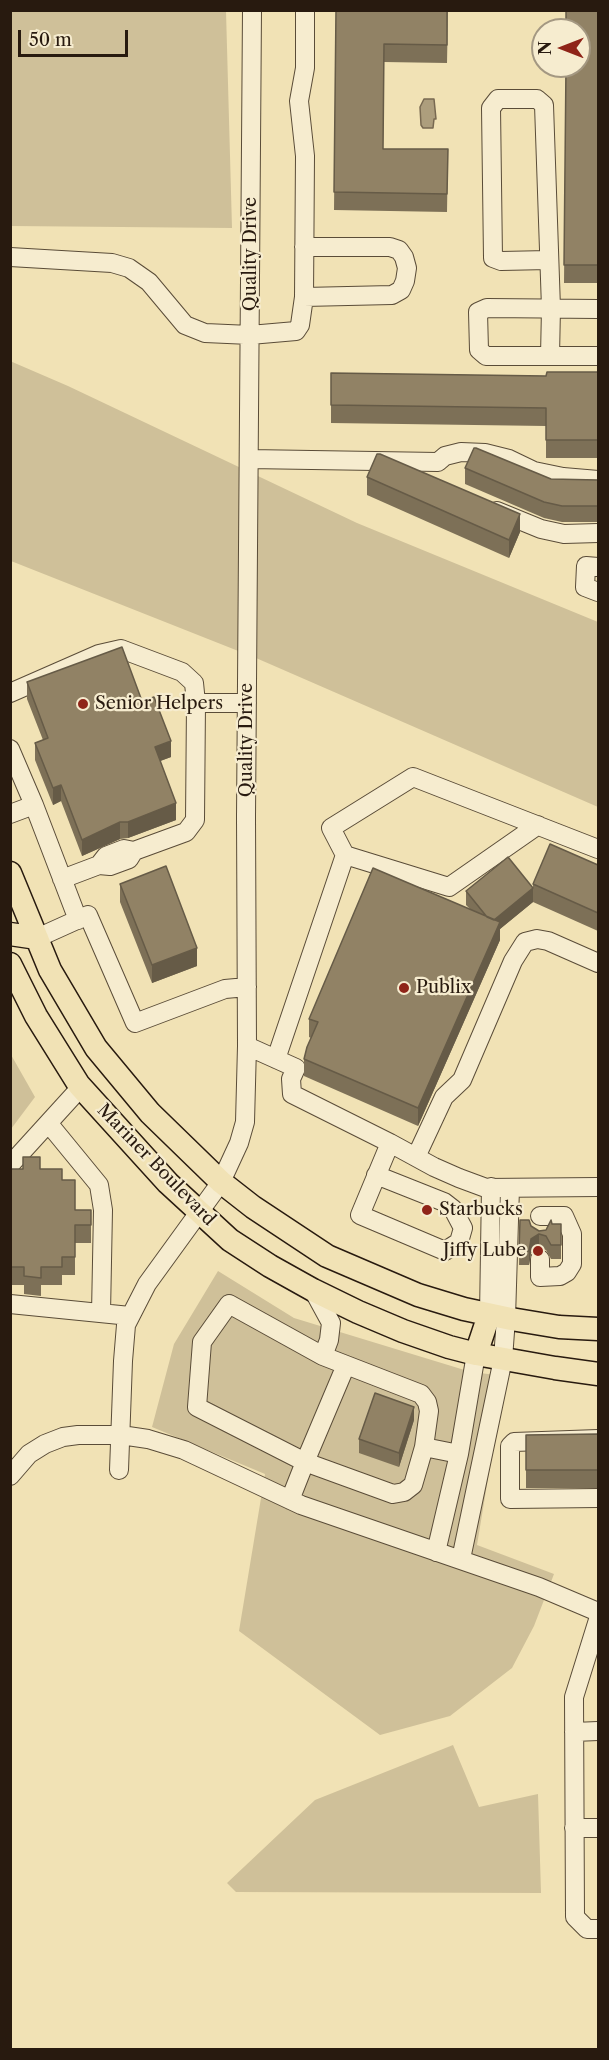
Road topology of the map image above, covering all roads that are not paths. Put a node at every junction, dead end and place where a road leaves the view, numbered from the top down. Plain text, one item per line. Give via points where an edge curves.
1 (252, 10) edge
2 (305, 10) edge
3 (304, 247) junction
4 (10, 257) edge
5 (548, 260) junction
6 (304, 297) junction
7 (551, 308) junction
8 (598, 309) edge
9 (250, 335) junction
10 (550, 356) junction
11 (598, 356) edge
12 (249, 459) junction
13 (438, 462) junction
14 (598, 480) edge
15 (442, 482) edge
16 (481, 504) edge
17 (598, 533) edge
18 (598, 567) edge
19 (598, 592) edge
20 (10, 693) edge
21 (196, 703) junction
22 (247, 703) junction
23 (10, 749) edge
24 (34, 805) junction
25 (10, 814) edge
26 (538, 825) junction
27 (598, 849) edge
28 (345, 855) junction
29 (10, 873) edge
30 (62, 879) junction
31 (78, 920) junction
32 (10, 934) edge
33 (37, 938) junction
34 (598, 963) edge
35 (10, 964) edge
36 (247, 987) junction
37 (247, 1046) junction
38 (276, 1059) junction
39 (81, 1087) junction
40 (48, 1124) junction
41 (390, 1143) junction
42 (416, 1157) junction
43 (10, 1165) edge
44 (376, 1175) junction
45 (222, 1182) junction
46 (491, 1187) junction
47 (598, 1187) edge
48 (510, 1188) junction
49 (540, 1188) junction
50 (198, 1213) junction
51 (540, 1259) dead end
52 (313, 1290) junction
53 (10, 1304) edge
54 (101, 1313) junction
55 (130, 1316) junction
56 (498, 1316) junction
57 (598, 1329) edge
58 (476, 1354) junction
59 (323, 1356) junction
60 (503, 1359) junction
61 (346, 1365) junction
62 (598, 1374) edge
63 (121, 1435) junction
64 (598, 1439) edge
65 (424, 1447) junction
66 (459, 1454) junction
67 (305, 1462) junction
68 (119, 1470) dead end
69 (10, 1476) edge
70 (598, 1498) edge
71 (290, 1500) junction
72 (436, 1552) junction
73 (460, 1559) junction
74 (598, 1612) edge
75 (598, 1620) edge
76 (598, 1731) edge
77 (574, 1732) junction
78 (574, 1828) junction
79 (598, 1828) edge
80 (598, 1929) edge

1 - 9 street, Quality Drive
2 - 3 street via 299,101 305,156
3 - 6 street
3 - 6 street via 390,247 399,250 407,268 405,281 393,295
4 - 9 street via 112,263 129,268 149,282 184,325 205,333
5 - 5 street via 544,105 537,99 498,99 491,108 493,258
5 - 7 street
6 - 9 street via 296,331
7 - 8 street
7 - 10 street
7 - 10 street via 486,308 478,312 479,350 486,356
9 - 12 street, Quality Drive
10 - 11 street
12 - 13 street
12 - 22 street, Quality Drive
13 - 14 street via 462,452 485,453 534,471
13 - 15 street
16 - 17 street via 541,529 564,534
18 - 19 street via 586,566 585,587
20 - 21 street via 99,654 121,649 182,672 194,683
21 - 22 street
21 - 30 street via 195,820 186,832 134,851 129,859
22 - 36 street, Quality Drive
23 - 24 street
24 - 25 street
24 - 30 street
26 - 27 street
26 - 28 street via 449,887
26 - 28 street via 413,777 331,828
28 - 38 street
29 - 33 main road, Mariner Boulevard
30 - 31 street
31 - 33 street
31 - 36 street via 88,915 135,1023 225,989
32 - 33 main road
33 - 45 main road, Mariner Boulevard via 50,970 96,1048 150,1113
34 - 42 street via 548,941 525,942 513,961 462,1080 444,1097
35 - 39 main road, Mariner Boulevard via 36,1016
36 - 37 street, Quality Drive
37 - 38 street
37 - 45 street, Quality Drive via 245,1122
38 - 41 street via 296,1068 291,1078 292,1094
39 - 40 street
39 - 50 main road, Mariner Boulevard
40 - 43 street
40 - 54 street via 99,1185 103,1210
41 - 42 street
41 - 44 street
42 - 46 street via 459,1178
44 - 44 street via 360,1215 446,1251 459,1242 463,1228 453,1209
45 - 50 street, Quality Drive
45 - 56 main road, Mariner Boulevard via 327,1256 418,1295
46 - 48 street
46 - 56 street
47 - 49 street
48 - 49 street
48 - 56 street
49 - 51 street via 540,1225 564,1216 572,1234 572,1264 560,1276 540,1276
50 - 52 main road, Mariner Boulevard via 230,1240
50 - 55 street, Quality Drive via 147,1284
52 - 58 main road, Mariner Boulevard via 403,1331
52 - 59 street via 331,1323
53 - 54 street
54 - 55 street
55 - 63 street, Quality Drive via 123,1361
56 - 57 main road, Mariner Boulevard via 559,1327
56 - 58 main road
56 - 60 street
58 - 60 main road, Mariner Boulevard
58 - 66 street
59 - 61 street
59 - 67 street via 230,1304 202,1342 197,1407
60 - 62 main road, Mariner Boulevard
60 - 73 street
61 - 65 street via 421,1394 429,1411
61 - 67 street
63 - 68 street, Quality Drive
63 - 69 street via 63,1437 29,1454
63 - 71 street via 184,1450
64 - 70 street via 514,1442 510,1446 510,1498
65 - 66 street
65 - 67 street via 413,1485 393,1494
66 - 72 street
67 - 71 street
71 - 72 street
72 - 73 street
73 - 74 street
75 - 77 street via 574,1696
76 - 77 street
77 - 78 street
78 - 79 street
78 - 80 street via 575,1917 587,1929

